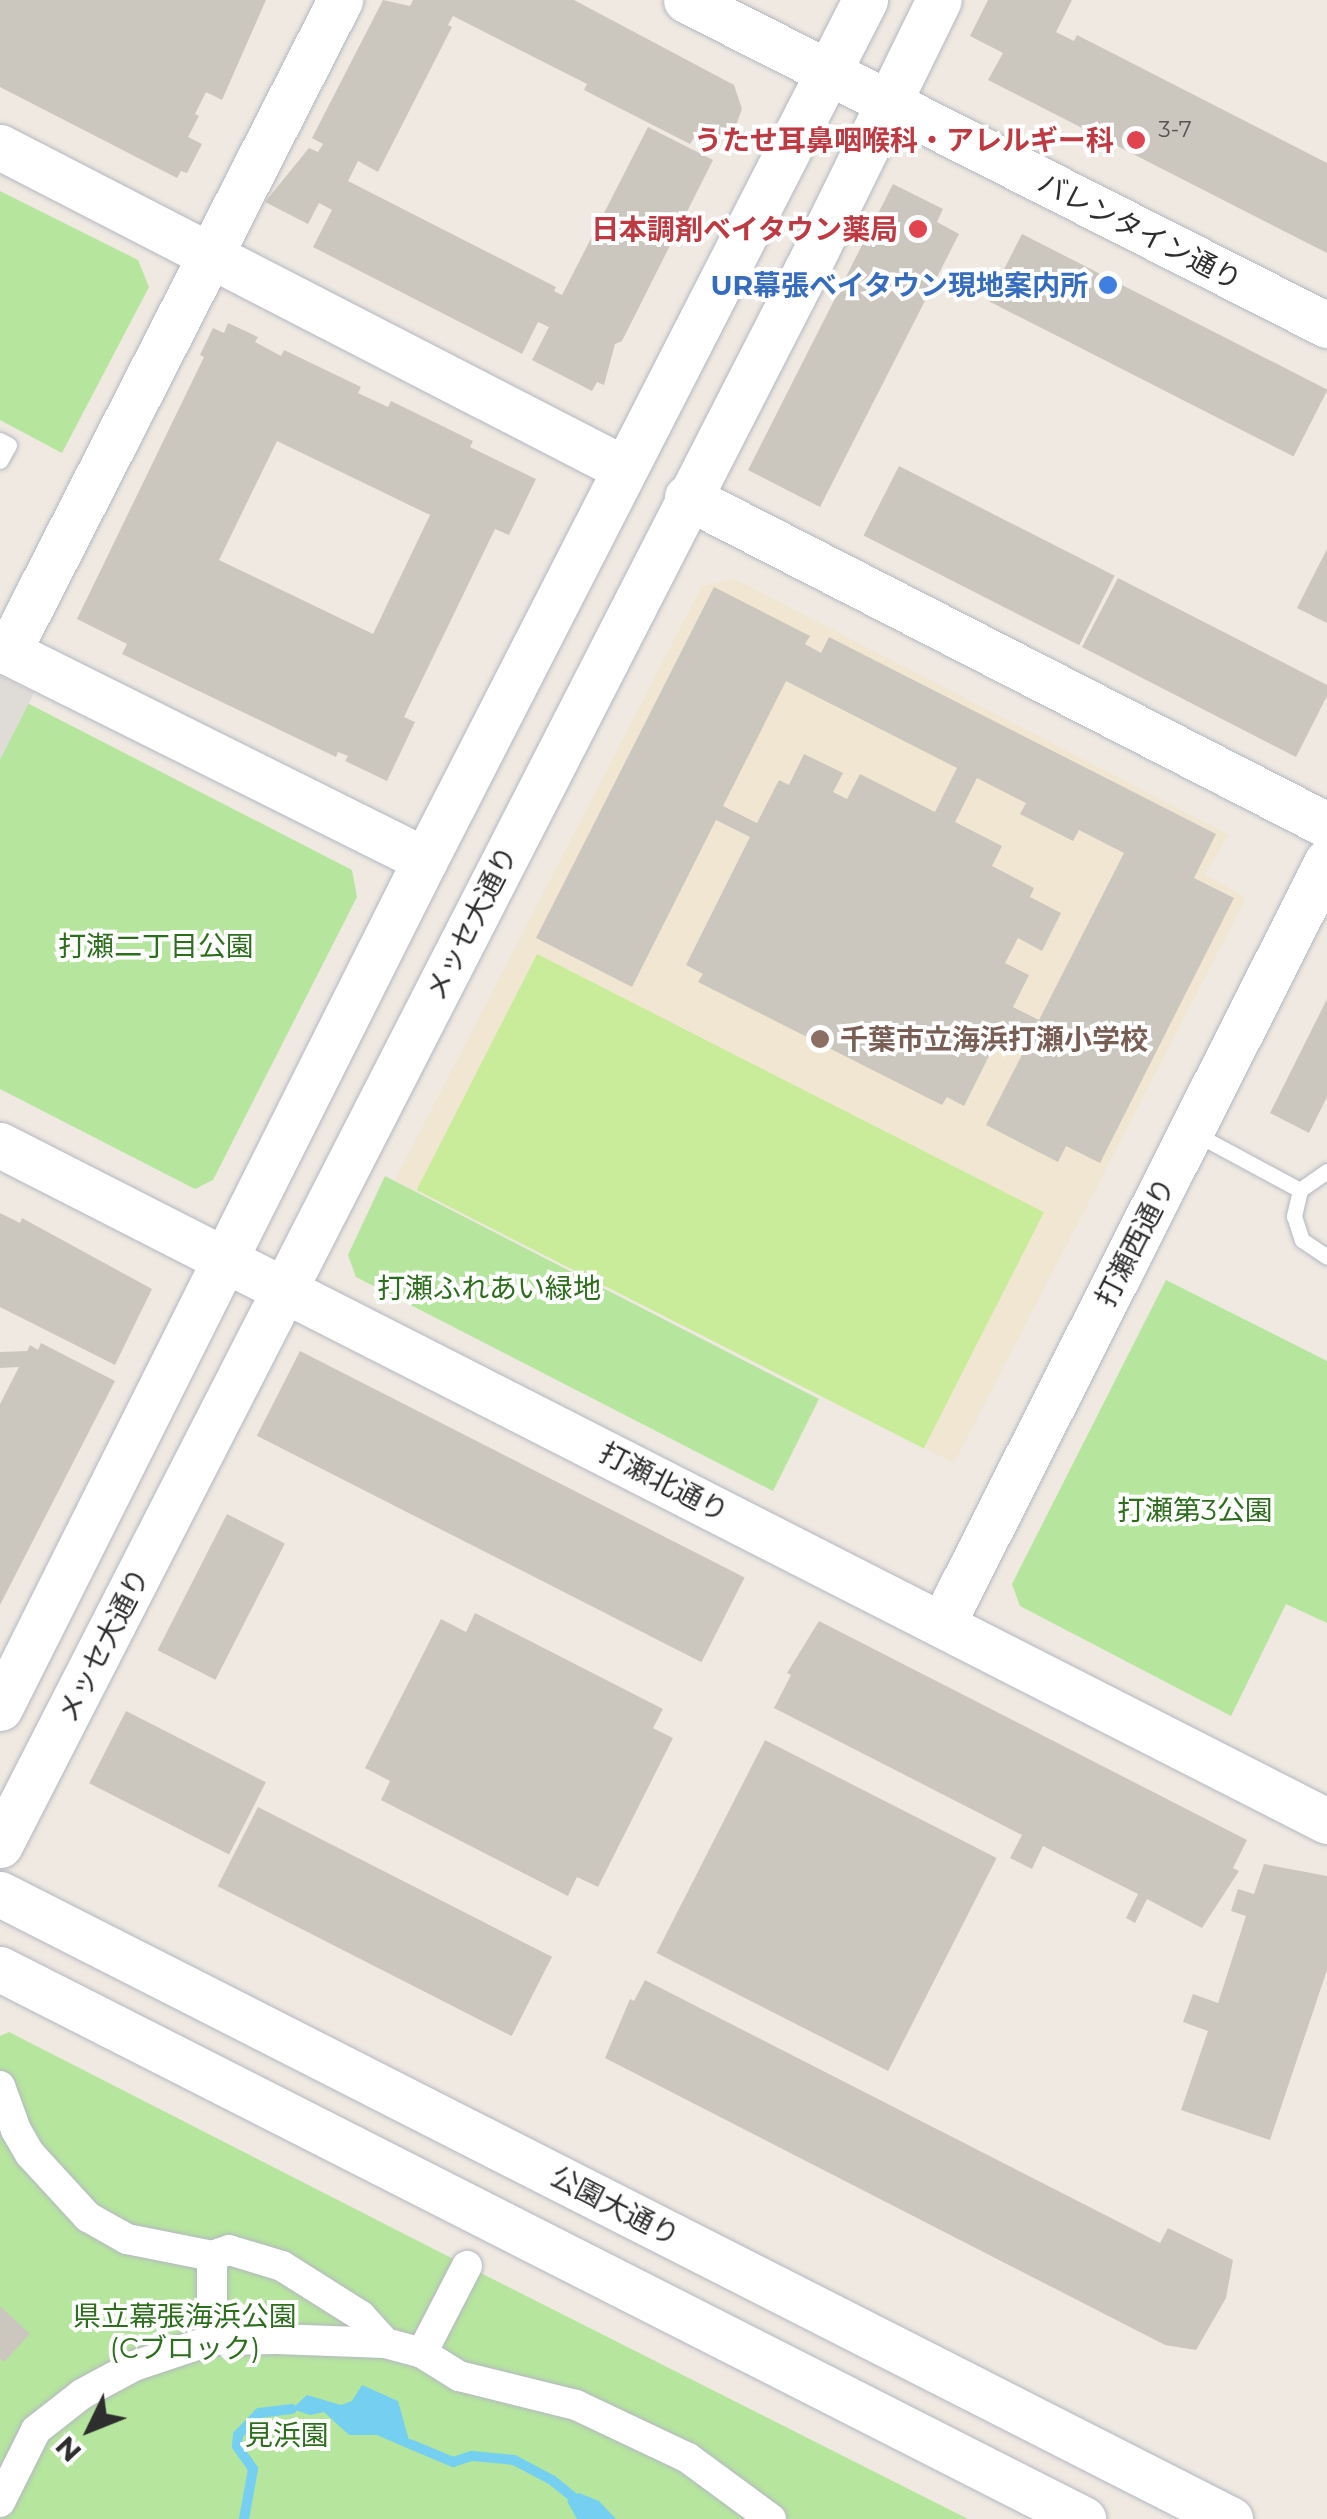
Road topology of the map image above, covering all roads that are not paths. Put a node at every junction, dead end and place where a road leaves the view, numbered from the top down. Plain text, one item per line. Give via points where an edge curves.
1 (340, 0) edge
2 (686, 0) edge
3 (865, 0) edge
4 (939, 0) edge
5 (828, 72) junction
6 (887, 102) junction
7 (0, 148) edge
8 (213, 256) junction
9 (1327, 326) edge
10 (0, 440) edge
11 (0, 462) edge
12 (625, 469) junction
13 (687, 497) junction
14 (4, 650) edge
15 (1327, 825) edge
16 (425, 860) junction
17 (1327, 861) edge
18 (1192, 1132) junction
19 (0, 1145) edge
20 (1327, 1171) edge
21 (1300, 1190) junction
22 (1327, 1257) edge
23 (225, 1259) junction
24 (286, 1290) junction
25 (942, 1623) junction
26 (0, 1708) edge
27 (1327, 1820) edge
28 (0, 1845) edge
29 (0, 1894) edge
30 (0, 1969) edge
31 (0, 2086) edge
32 (8, 2138) edge
33 (212, 2256) junction
34 (467, 2266) dead end
35 (212, 2340) junction
36 (385, 2343) junction
37 (422, 2354) junction
38 (36, 2430) junction
39 (0, 2442) edge
40 (0, 2502) edge
41 (772, 2519) edge
42 (1083, 2519) edge
43 (1230, 2519) edge

1 - 8 street
2 - 5 street, バレンタイン通り
3 - 5 street
4 - 6 street, メッセ大通り
5 - 6 street, バレンタイン通り
5 - 12 street
6 - 9 street, バレンタイン通り
6 - 13 street, メッセ大通り
7 - 8 street
8 - 12 street
8 - 14 street
10 - 11 lane via 8,444
12 - 16 street
13 - 15 street
13 - 24 street, メッセ大通り
14 - 16 street
16 - 23 street
17 - 18 street, 打瀬西通り
18 - 21 lane
18 - 25 street, 打瀬西通り
19 - 23 street, 打瀬北通り
20 - 21 lane
21 - 22 lane via 1298,1232
23 - 24 street, 打瀬北通り
23 - 26 street
24 - 25 street, 打瀬北通り
24 - 28 street, メッセ大通り
25 - 27 street, 打瀬北通り
29 - 43 street, 公園大通り
30 - 42 street
31 - 32 street
32 - 33 street via 88,2217 126,2240
33 - 35 street
33 - 36 street via 229,2250 282,2266 349,2306
34 - 37 street
35 - 36 street
35 - 38 street via 120,2374
36 - 37 street
37 - 41 street via 459,2376 576,2405 653,2437
38 - 39 street
38 - 40 street

